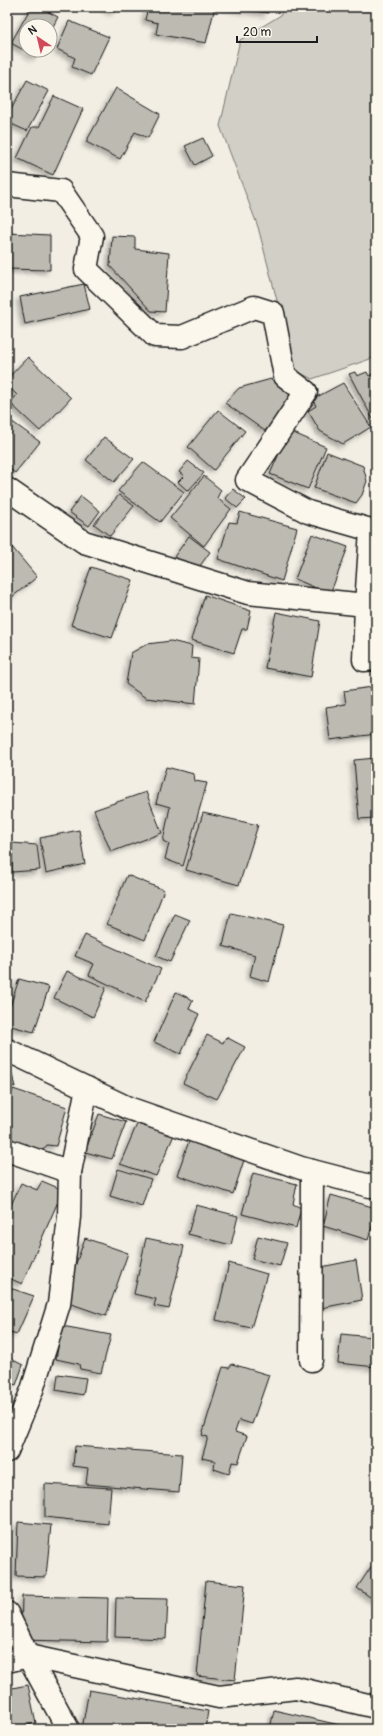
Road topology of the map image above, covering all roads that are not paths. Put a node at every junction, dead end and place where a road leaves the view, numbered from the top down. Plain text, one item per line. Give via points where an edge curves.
1 (7, 185) edge
2 (7, 489) edge
3 (366, 605) junction
4 (376, 659) edge
5 (7, 1050) edge
6 (87, 1088) junction
7 (7, 1150) edge
8 (312, 1170) junction
9 (70, 1172) junction
10 (376, 1186) edge
11 (311, 1360) dead end
12 (7, 1451) edge
13 (7, 1613) edge
14 (28, 1656) junction
15 (7, 1661) edge
16 (376, 1707) edge
17 (68, 1729) edge

1 - 3 street via 61,191 92,236 86,269 155,336 182,337 254,307 273,313 285,376 306,392 246,480 308,512 371,530
2 - 3 street via 84,542 248,593
3 - 4 street via 364,660
5 - 6 street
6 - 8 street via 128,1108
6 - 9 street
7 - 9 street
8 - 10 street
8 - 11 street
9 - 12 street via 69,1217 59,1304 32,1390
13 - 14 street
14 - 15 street
14 - 16 street via 219,1697 296,1688
14 - 17 street

